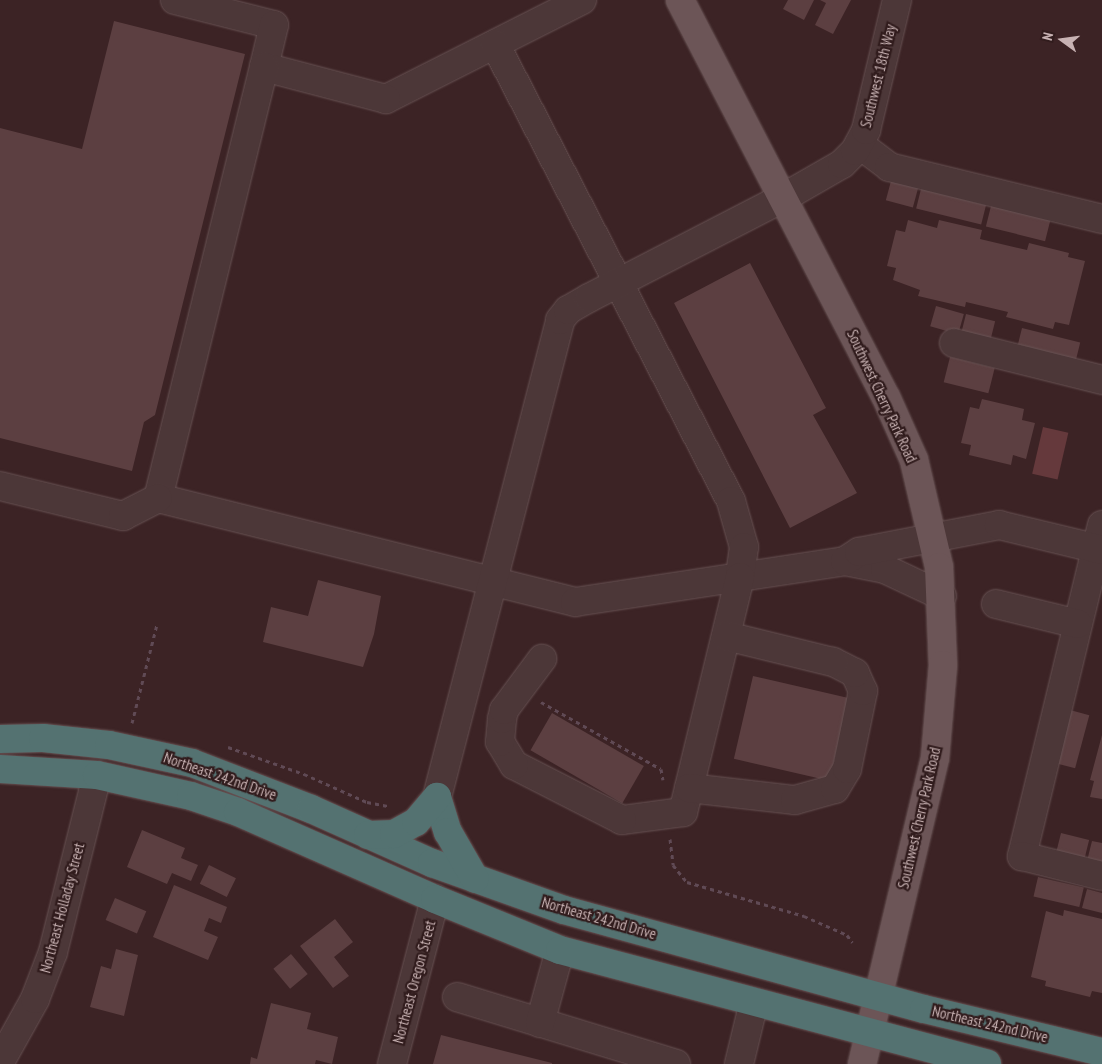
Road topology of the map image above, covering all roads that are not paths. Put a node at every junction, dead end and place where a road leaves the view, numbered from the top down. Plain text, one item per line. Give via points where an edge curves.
1 (174, 0) edge
2 (582, 0) edge
3 (680, 0) edge
4 (897, 0) edge
5 (495, 44) junction
6 (264, 68) junction
7 (858, 144) junction
8 (781, 199) junction
9 (1102, 219) edge
10 (619, 282) junction
11 (954, 344) dead end
12 (1102, 380) edge
13 (0, 486) edge
14 (158, 498) junction
15 (934, 538) junction
16 (1100, 542) edge
17 (845, 561) junction
18 (740, 577) junction
19 (494, 582) junction
20 (942, 596) junction
21 (996, 604) dead end
22 (1078, 624) junction
23 (726, 636) junction
24 (542, 659) dead end
25 (0, 739) edge
26 (0, 769) edge
27 (97, 775) junction
28 (689, 788) junction
29 (437, 797) junction
30 (368, 836) junction
31 (1102, 876) edge
32 (475, 879) junction
33 (434, 899) junction
34 (560, 950) junction
35 (878, 996) junction
36 (457, 997) dead end
37 (754, 1002) junction
38 (540, 1023) junction
39 (869, 1033) junction
40 (1102, 1052) edge
41 (0, 1062) edge
42 (976, 1063) edge
43 (392, 1064) edge
44 (676, 1064) edge
45 (739, 1064) edge
46 (862, 1064) edge

1 - 6 street via 274,25
2 - 5 street
3 - 8 main road, Southwest Cherry Park Road
4 - 7 street, Southwest 18th Way via 866,130
5 - 6 street via 386,99
5 - 10 street
6 - 14 street
7 - 8 street, Southwest 18th Way via 842,164
7 - 9 street via 889,168
8 - 10 street, Southwest 18th Way
8 - 15 main road, Southwest Cherry Park Road via 886,397 914,460
10 - 18 street via 731,501 744,547
10 - 19 street, Southwest 18th Way via 568,310 560,320
11 - 12 street
13 - 14 street via 123,516
14 - 19 street
15 - 16 street via 1000,525
15 - 17 street via 859,552
15 - 20 main road, Southwest Cherry Park Road
16 - 22 street
17 - 18 street
17 - 20 street via 898,574
18 - 19 street via 575,602
18 - 23 street
19 - 29 street, Southwest 18th Way
20 - 35 main road, Southwest Cherry Park Road via 943,665 935,758
21 - 22 street
22 - 31 street via 1022,856
23 - 28 street
23 - 28 street via 833,662 855,673 863,691 847,769 835,789 795,800
24 - 28 street via 504,710 499,730 504,753 514,765 622,820 683,812
25 - 30 highway, Northeast 242nd Drive via 43,738 118,747 229,776
26 - 27 highway, Northeast 242nd Drive
27 - 33 highway, Northeast 242nd Drive via 192,796 238,812
27 - 41 street, Northeast Holladay Street via 53,952 35,999
29 - 30 highway via 416,822 394,834
29 - 32 highway via 448,832
30 - 32 highway, Northeast 242nd Drive
32 - 35 highway, Northeast 242nd Drive via 564,910
33 - 34 highway, Northeast 242nd Drive
33 - 43 street, Northeast Oregon Street
34 - 37 highway, Northeast 242nd Drive
34 - 38 street
35 - 39 main road, Southwest Cherry Park Road
35 - 40 highway, Northeast 242nd Drive
36 - 38 street
37 - 39 highway, Northeast 242nd Drive
37 - 45 street
38 - 44 street
39 - 42 highway, Northeast 242nd Drive
39 - 46 main road, Southwest Cherry Park Road

